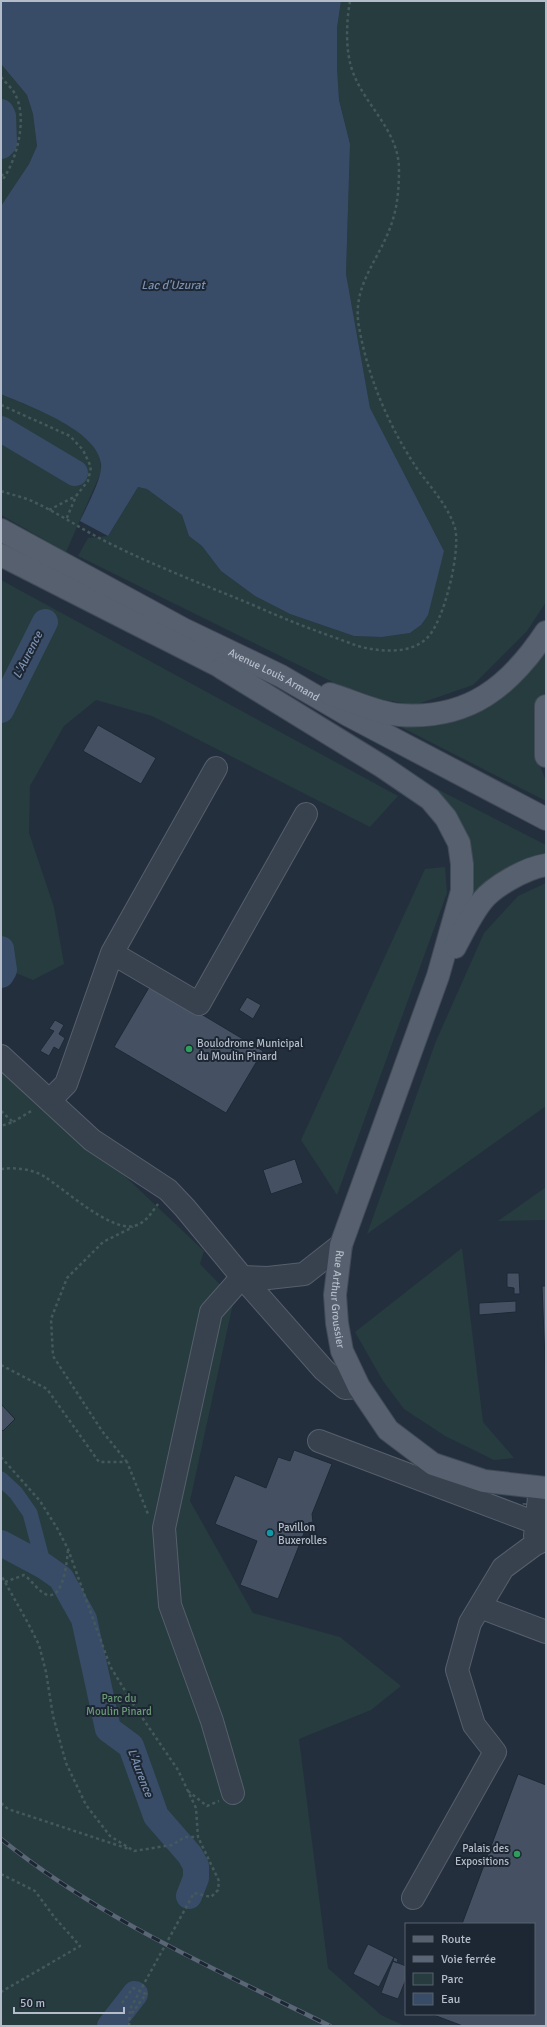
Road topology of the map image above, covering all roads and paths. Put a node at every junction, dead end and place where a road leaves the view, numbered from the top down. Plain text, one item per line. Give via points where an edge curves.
1 (350, 1) edge
2 (1, 78) edge
3 (1, 174) edge
4 (4, 177) junction
5 (1, 182) edge
6 (1, 405) edge
7 (1, 492) edge
8 (76, 496) junction
9 (49, 510) junction
10 (66, 520) junction
11 (1, 530) edge
12 (1, 555) edge
13 (546, 632) edge
14 (222, 668) junction
15 (280, 676) junction
16 (546, 706) edge
17 (546, 756) edge
18 (216, 768) dead end
19 (306, 814) dead end
20 (546, 819) edge
21 (546, 834) edge
22 (546, 865) edge
23 (112, 953) junction
24 (438, 976) junction
25 (1, 1056) edge
26 (50, 1100) junction
27 (1, 1111) edge
28 (13, 1122) junction
29 (1, 1126) edge
30 (1, 1169) edge
31 (168, 1190) junction
32 (133, 1227) junction
33 (341, 1245) junction
34 (242, 1277) junction
35 (1, 1365) edge
36 (359, 1388) junction
37 (319, 1441) dead end
38 (1, 1457) edge
39 (127, 1462) junction
40 (543, 1488) edge
41 (149, 1515) dead end
42 (539, 1536) edge
43 (68, 1549) junction
44 (1, 1575) edge
45 (5, 1582) junction
46 (480, 1607) junction
47 (546, 1632) edge
48 (232, 1787) joint
49 (188, 1791) junction
50 (1, 1802) edge
51 (198, 1837) junction
52 (134, 1851) junction
53 (1, 1874) edge
54 (413, 1898) dead end
55 (140, 1991) junction
56 (1, 1992) edge
57 (122, 2004) dead end
58 (129, 2016) junction
59 (129, 2026) edge

1 - 10 path via 349,45 353,74 385,125 396,148 399,165 393,221 359,293 357,312 368,367 381,403 397,435 450,515 456,532 457,548 450,586 436,624 427,638 412,647 396,651 369,649 306,628 116,547
2 - 4 path via 15,94 21,120 19,145
3 - 4 path
4 - 5 path
6 - 8 path via 70,436 83,450 91,467 88,481
7 - 9 path via 32,500
8 - 9 path
8 - 10 path
9 - 10 path
11 - 15 main road, Avenue Louis Armand via 183,629
12 - 14 main road, Avenue Louis Armand
13 - 15 main road via 518,670 496,690 474,703 450,711 400,715 378,710
14 - 21 main road, Avenue Louis Armand via 377,744
14 - 24 main road via 389,771 430,799 446,818 459,843 462,891
15 - 20 main road, Avenue Louis Armand via 348,715
16 - 17 main road
18 - 23 street
19 - 23 street via 199,1004
22 - 24 main road via 536,866 507,881 482,900
23 - 26 street via 66,1084
24 - 33 main road, Rue Arthur Groussier
25 - 26 street
26 - 28 path
26 - 31 street via 92,1140
27 - 28 path
28 - 29 path
30 - 32 path via 14,1167 44,1176 69,1196 113,1224
31 - 32 path via 146,1220
31 - 34 street via 186,1208
32 - 39 path via 103,1242 67,1278 51,1319 53,1356 102,1431
33 - 34 street via 304,1274 268,1278
33 - 36 main road, Rue Arthur Groussier via 335,1295 337,1323 342,1351
34 - 36 street via 324,1370 345,1388
34 - 48 street via 211,1312 164,1528 170,1605 212,1722
35 - 39 path via 47,1389 99,1462
36 - 40 main road, Rue Arthur Groussier via 388,1430 433,1464 484,1481
37 - 42 street
38 - 43 path via 40,1501
39 - 41 path
40 - 42 street
42 - 46 street via 503,1568
43 - 45 path via 65,1573 59,1588 53,1594 48,1595 24,1574
43 - 49 path via 110,1666 178,1770
44 - 45 path
45 - 52 path via 39,1645 53,1716 72,1777 86,1804 110,1836
46 - 47 street
46 - 54 street via 470,1623 457,1670 474,1724 494,1752
48 - 49 path via 218,1802 207,1806
49 - 51 path via 196,1808
50 - 52 path via 8,1809
51 - 52 path via 185,1837 172,1845
51 - 55 path via 219,1882 218,1890 210,1897 194,1893
53 - 56 path via 35,1891 80,1946
55 - 57 path via 133,1988
55 - 58 path
55 - 58 path via 146,1994
58 - 59 path

